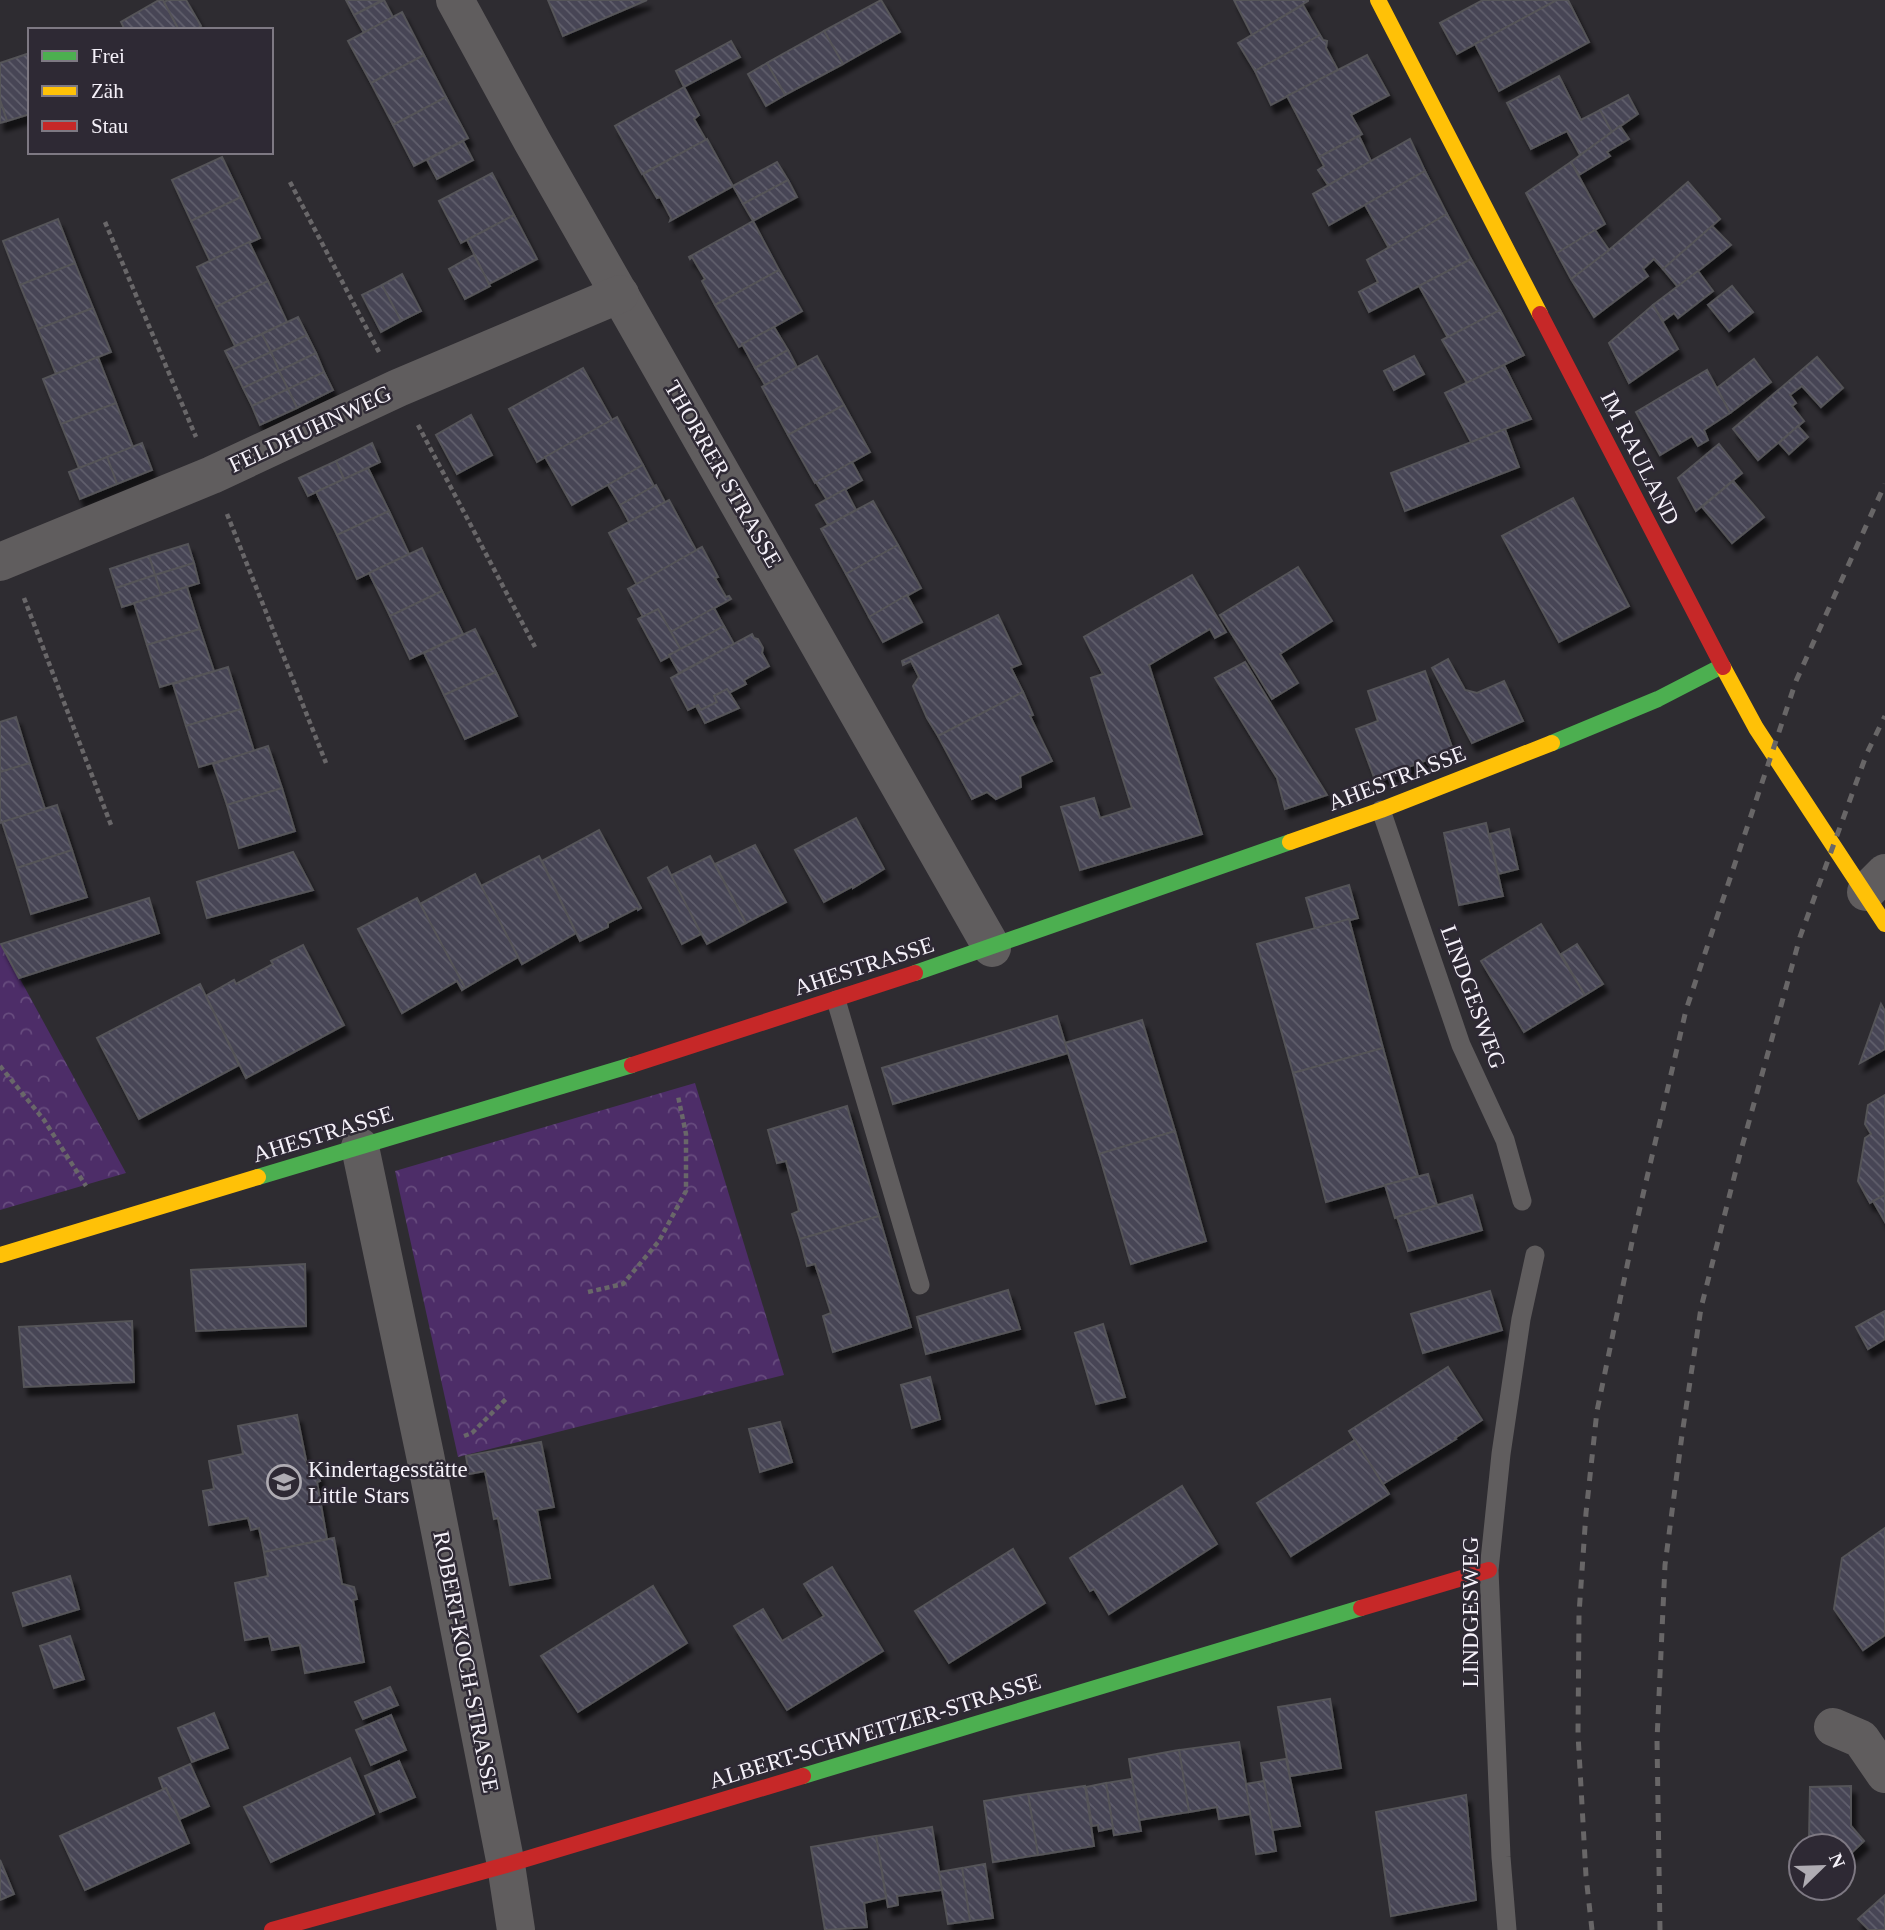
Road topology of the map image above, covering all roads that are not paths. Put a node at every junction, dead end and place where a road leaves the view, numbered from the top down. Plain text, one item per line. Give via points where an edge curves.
1 (455, 0) edge
2 (1378, 0) edge
3 (620, 294) junction
4 (4, 560) edge
5 (1722, 666) junction
6 (1381, 810) junction
7 (1879, 896) edge
8 (992, 948) junction
9 (836, 1000) junction
10 (360, 1147) junction
11 (1522, 1200) dead end
12 (0, 1255) edge
13 (1535, 1255) dead end
14 (920, 1285) dead end
15 (1489, 1570) junction
16 (1833, 1727) dead end
17 (1885, 1774) edge
18 (506, 1865) junction
19 (272, 1930) edge
20 (516, 1930) edge
21 (1507, 1930) edge

1 - 3 street, THORRER STRASSE
2 - 5 street, IM RAULAND
3 - 4 street, FELDHUHNWEG via 398,388 212,475
3 - 8 street, THORRER STRASSE
5 - 6 street, AHESTRASSE via 1598,725
5 - 7 street, IM RAULAND via 1756,727
6 - 8 street, AHESTRASSE
6 - 11 lane, LINDGESWEG via 1461,1045 1505,1140
8 - 9 street, AHESTRASSE
9 - 10 street, AHESTRASSE
9 - 14 lane
10 - 12 street, AHESTRASSE
10 - 18 street, ROBERT-KOCH-STRASSE
13 - 15 lane, LINDGESWEG via 1501,1454
15 - 18 street, ALBERT-SCHWEITZER-STRASSE
15 - 21 lane, LINDGESWEG
16 - 17 street via 1861,1738
18 - 19 street, ALBERT-SCHWEITZER-STRASSE
18 - 20 street, ROBERT-KOCH-STRASSE

